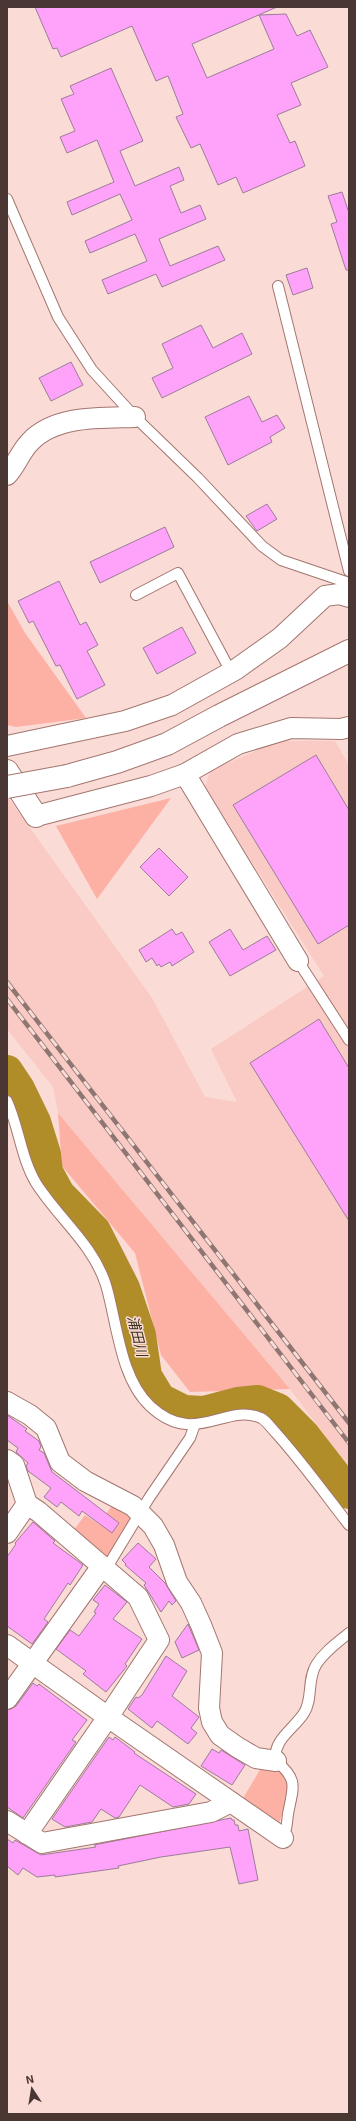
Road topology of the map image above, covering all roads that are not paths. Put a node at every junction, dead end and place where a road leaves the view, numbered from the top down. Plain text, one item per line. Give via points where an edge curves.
1 (7, 199) edge
2 (278, 286) dead end
3 (135, 417) junction
4 (7, 475) edge
5 (349, 571) edge
6 (349, 583) edge
7 (136, 595) dead end
8 (349, 597) edge
9 (349, 651) edge
10 (231, 672) junction
11 (349, 727) edge
12 (7, 746) edge
13 (7, 771) edge
14 (185, 774) junction
15 (7, 787) edge
16 (36, 816) joint
17 (298, 961) joint
18 (349, 1040) edge
19 (7, 1100) edge
20 (7, 1402) edge
21 (195, 1424) junction
22 (7, 1460) edge
23 (27, 1504) junction
24 (141, 1514) junction
25 (349, 1525) edge
26 (7, 1533) edge
27 (104, 1567) junction
28 (349, 1634) edge
29 (7, 1644) edge
30 (33, 1662) junction
31 (7, 1700) edge
32 (108, 1717) junction
33 (276, 1761) junction
34 (231, 1802) junction
35 (7, 1821) edge
36 (27, 1834) junction
37 (283, 1838) joint

1 - 3 lane via 58,317 92,370
2 - 5 lane
3 - 4 street via 96,418 56,425 31,441
3 - 6 lane via 198,478 262,546 281,560
7 - 10 lane via 178,573
8 - 10 street via 338,594 325,596 280,638
9 - 15 street, bridge via 167,744 67,776
10 - 12 street via 172,705 125,721
11 - 14 street via 290,728 238,744
13 - 16 street
14 - 16 street via 145,788
14 - 17 street
17 - 18 lane
19 - 21 lane via 17,1122 27,1163 35,1181 89,1250 102,1275 113,1309 120,1345 131,1378 141,1396 160,1414 185,1425
20 - 24 street via 46,1428 60,1462 85,1481 133,1506
21 - 24 lane via 190,1438
21 - 25 lane via 232,1416 248,1415 262,1418 299,1459
22 - 23 street via 14,1465
23 - 26 street
23 - 27 street
24 - 27 lane
24 - 33 street via 153,1526 164,1544 177,1582 196,1614 212,1653 209,1708 212,1722 220,1735 237,1747 256,1758
27 - 30 street
27 - 32 street via 138,1597 159,1640
28 - 33 lane via 324,1655 315,1667 308,1704 276,1749
29 - 30 street
30 - 31 street
30 - 32 street
32 - 34 street
32 - 36 street
33 - 37 lane via 288,1771 294,1794 288,1814 287,1832
34 - 36 street via 211,1812 42,1843
34 - 37 street
35 - 36 street

